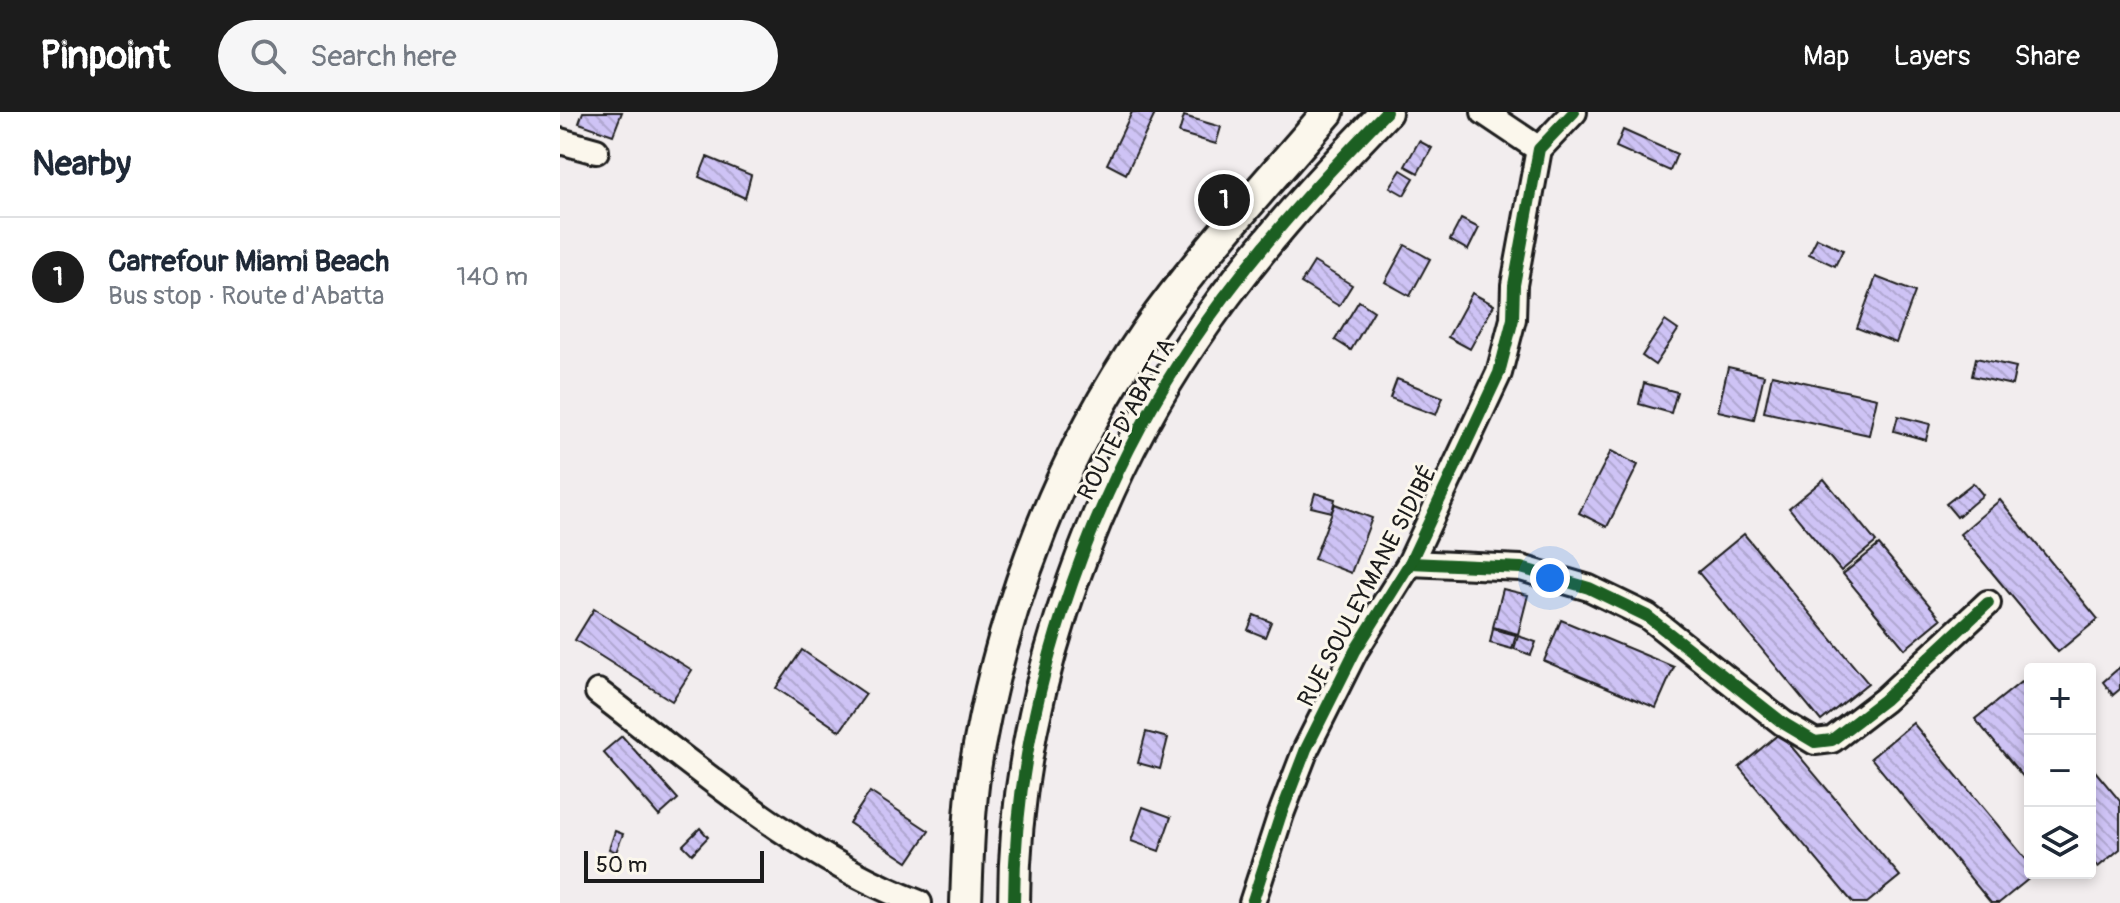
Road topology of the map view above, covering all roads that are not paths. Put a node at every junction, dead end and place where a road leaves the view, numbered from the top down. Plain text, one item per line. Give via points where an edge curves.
1 (1328, 112) edge
2 (1386, 112) edge
3 (1484, 112) edge
4 (1574, 112) edge
5 (560, 141) edge
6 (1539, 149) junction
7 (596, 151) dead end
8 (1410, 563) junction
9 (1988, 603) dead end
10 (598, 692) dead end
11 (919, 903) edge
12 (966, 903) edge
13 (1014, 903) edge
14 (1252, 903) edge

1 - 12 street, ROUTE D'ABATTA via 1187,276 1114,384 1060,480 1001,653 979,747
2 - 13 street, ROUTE D'ABATTA via 1296,210 1191,343 1108,491 1069,590 1041,695 1025,768
3 - 6 street
4 - 6 street
5 - 7 street
6 - 8 street, RUE SOULEYMANE SIDIBÉ via 1514,285 1513,319 1499,373
8 - 9 street via 1521,568 1589,588 1647,616 1815,742 1832,740 1884,700
8 - 14 street, RUE SOULEYMANE SIDIBÉ via 1355,651 1306,749
10 - 11 street via 759,815 846,870

